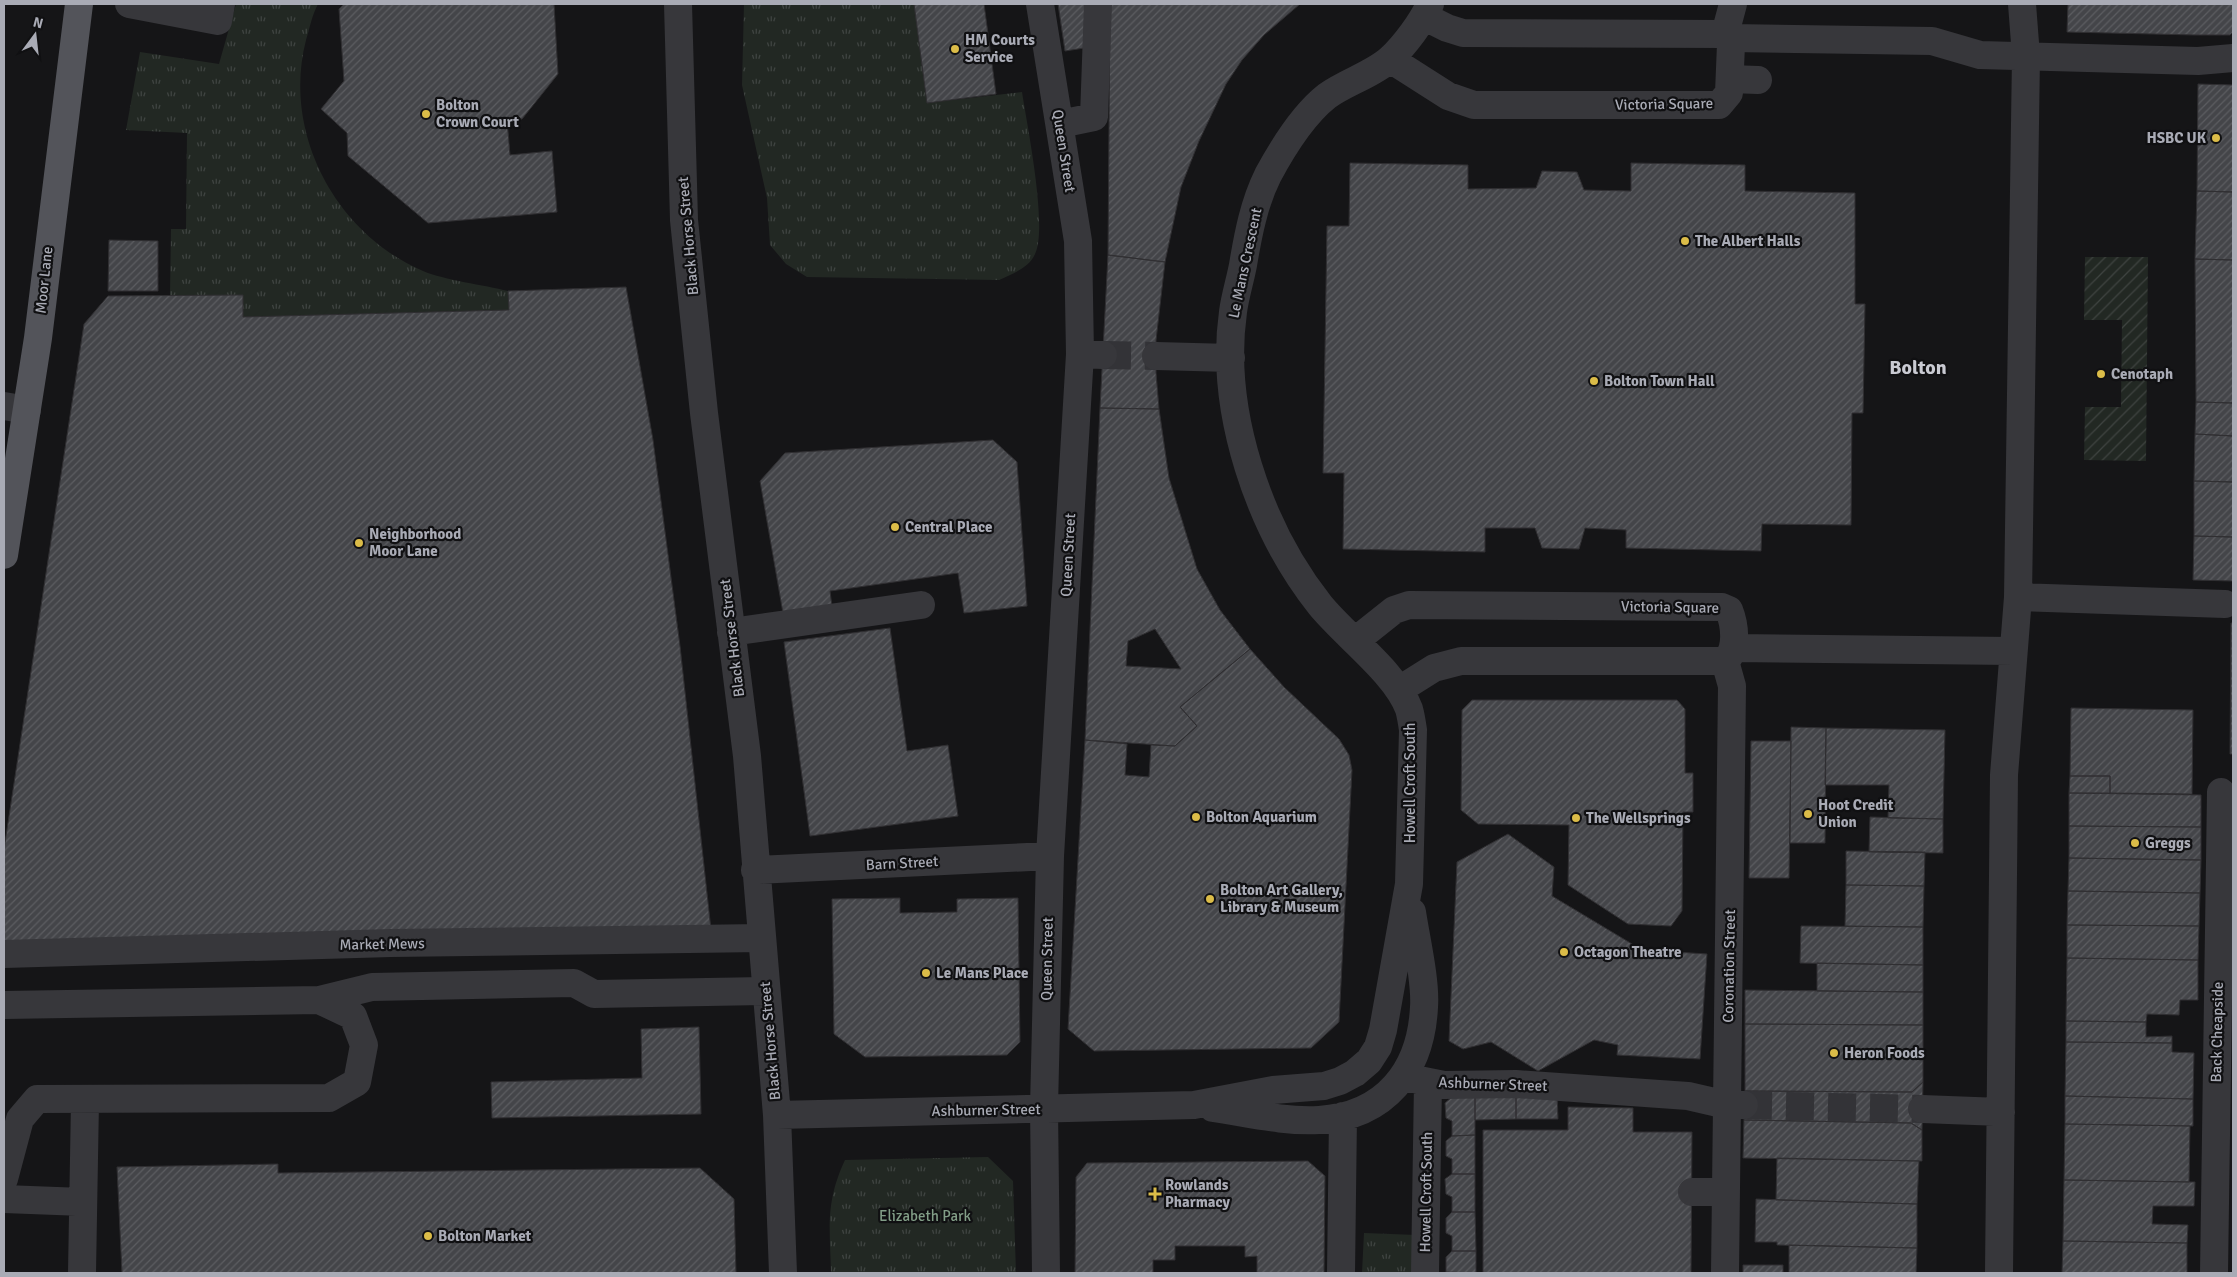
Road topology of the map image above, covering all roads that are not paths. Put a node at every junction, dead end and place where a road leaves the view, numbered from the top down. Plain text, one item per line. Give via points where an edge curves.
1 (79, 4) edge
2 (129, 4) edge
3 (221, 4) edge
4 (678, 4) edge
5 (1040, 4) edge
6 (1098, 4) edge
7 (1733, 4) edge
8 (2022, 4) edge
9 (1428, 10) edge
10 (1727, 36) junction
11 (2026, 56) junction
12 (2233, 58) edge
13 (1390, 59) junction
14 (1730, 78) junction
15 (1758, 80) dead end
16 (1060, 124) junction
17 (1156, 356) tunnel mouth
18 (1231, 358) junction
19 (15, 408) edge
20 (4, 555) edge
21 (2018, 597) junction
22 (2224, 604) dead end
23 (921, 605) dead end
24 (731, 632) junction
25 (1355, 641) junction
26 (2013, 651) junction
27 (1729, 654) junction
28 (1399, 690) junction
29 (2221, 792) dead end
30 (1050, 856) junction
31 (755, 870) junction
32 (1409, 884) junction
33 (761, 938) junction
34 (4, 954) edge
35 (765, 991) junction
36 (2225, 995) edge
37 (319, 1000) junction
38 (4, 1005) edge
39 (1369, 1061) joint
40 (1416, 1079) junction
41 (86, 1101) junction
42 (1194, 1105) junction
43 (1735, 1105) junction
44 (1044, 1108) junction
45 (1922, 1109) tunnel mouth
46 (2000, 1112) junction
47 (777, 1115) junction
48 (1343, 1116) junction
49 (4, 1179) edge
50 (1692, 1192) dead end
51 (1726, 1192) junction
52 (4, 1199) edge
53 (83, 1202) junction
54 (82, 1273) edge
55 (783, 1273) edge
56 (1046, 1273) edge
57 (1341, 1273) edge
58 (1425, 1273) edge
59 (1725, 1273) edge
60 (1999, 1273) edge
61 (2214, 1273) edge

1 - 19 main road, Moor Lane via 38,338
2 - 3 street via 218,21
4 - 24 street, Black Horse Street via 684,220
5 - 16 street, Queen Street
6 - 16 street via 1094,117
7 - 10 street, Victoria Square
8 - 11 street
9 - 10 street via 1448,28 1464,33
9 - 13 street, Le Mans Crescent
10 - 11 street via 1932,41 1980,55
10 - 14 street, Victoria Square
11 - 12 street via 2198,61
11 - 21 street
13 - 14 street, Victoria Square via 1448,96 1474,105 1719,105 1730,93
13 - 18 street, Le Mans Crescent via 1326,97 1294,132 1268,176 1249,232 1233,313
14 - 15 street
16 - 30 street, Queen Street via 1091,354
17 - 18 street
18 - 25 street, Le Mans Crescent via 1236,416 1250,470 1271,526 1294,569
19 - 20 main road, Moor Lane
21 - 22 street
21 - 26 street
23 - 24 street
24 - 31 street, Black Horse Street via 747,756
25 - 27 street, Victoria Square via 1394,610 1409,605 1722,607 1729,610 1733,620
25 - 28 street, Howell Croft South
26 - 27 street
26 - 46 street via 2004,775
27 - 28 street via 1461,662 1434,668
27 - 43 street, Coronation Street via 1732,686
28 - 32 street, Howell Croft South via 1409,709 1413,730
29 - 36 street, Back Cheapside
30 - 31 street, Barn Street
30 - 44 street, Queen Street
31 - 33 street, Black Horse Street
32 - 39 street, Howell Croft South via 1383,1030
32 - 40 street, Howell Croft South via 1424,1004
33 - 34 street, Market Mews
33 - 35 street, Black Horse Street
35 - 37 street via 594,994 574,983 372,986
35 - 47 street, Black Horse Street
36 - 61 street, Back Cheapside
37 - 38 street
37 - 41 street via 353,1016 364,1045 357,1082 329,1098
39 - 42 street, Ashburner Street via 1355,1073 1324,1086 1273,1090
40 - 43 street, Ashburner Street via 1444,1085 1516,1084 1639,1092 1688,1096
40 - 48 street, Ashburner Street via 1375,1104
40 - 58 street, Howell Croft South
41 - 49 street via 37,1099 20,1119
41 - 53 street
42 - 44 street, Ashburner Street
42 - 48 street, Ashburner Street via 1271,1117 1319,1120
43 - 51 street, Coronation Street
44 - 47 street, Ashburner Street
44 - 56 street, Queen Street
45 - 46 street
46 - 60 street
47 - 55 street, Black Horse Street
48 - 57 street
50 - 51 street
51 - 59 street, Coronation Street
52 - 53 street
53 - 54 street

